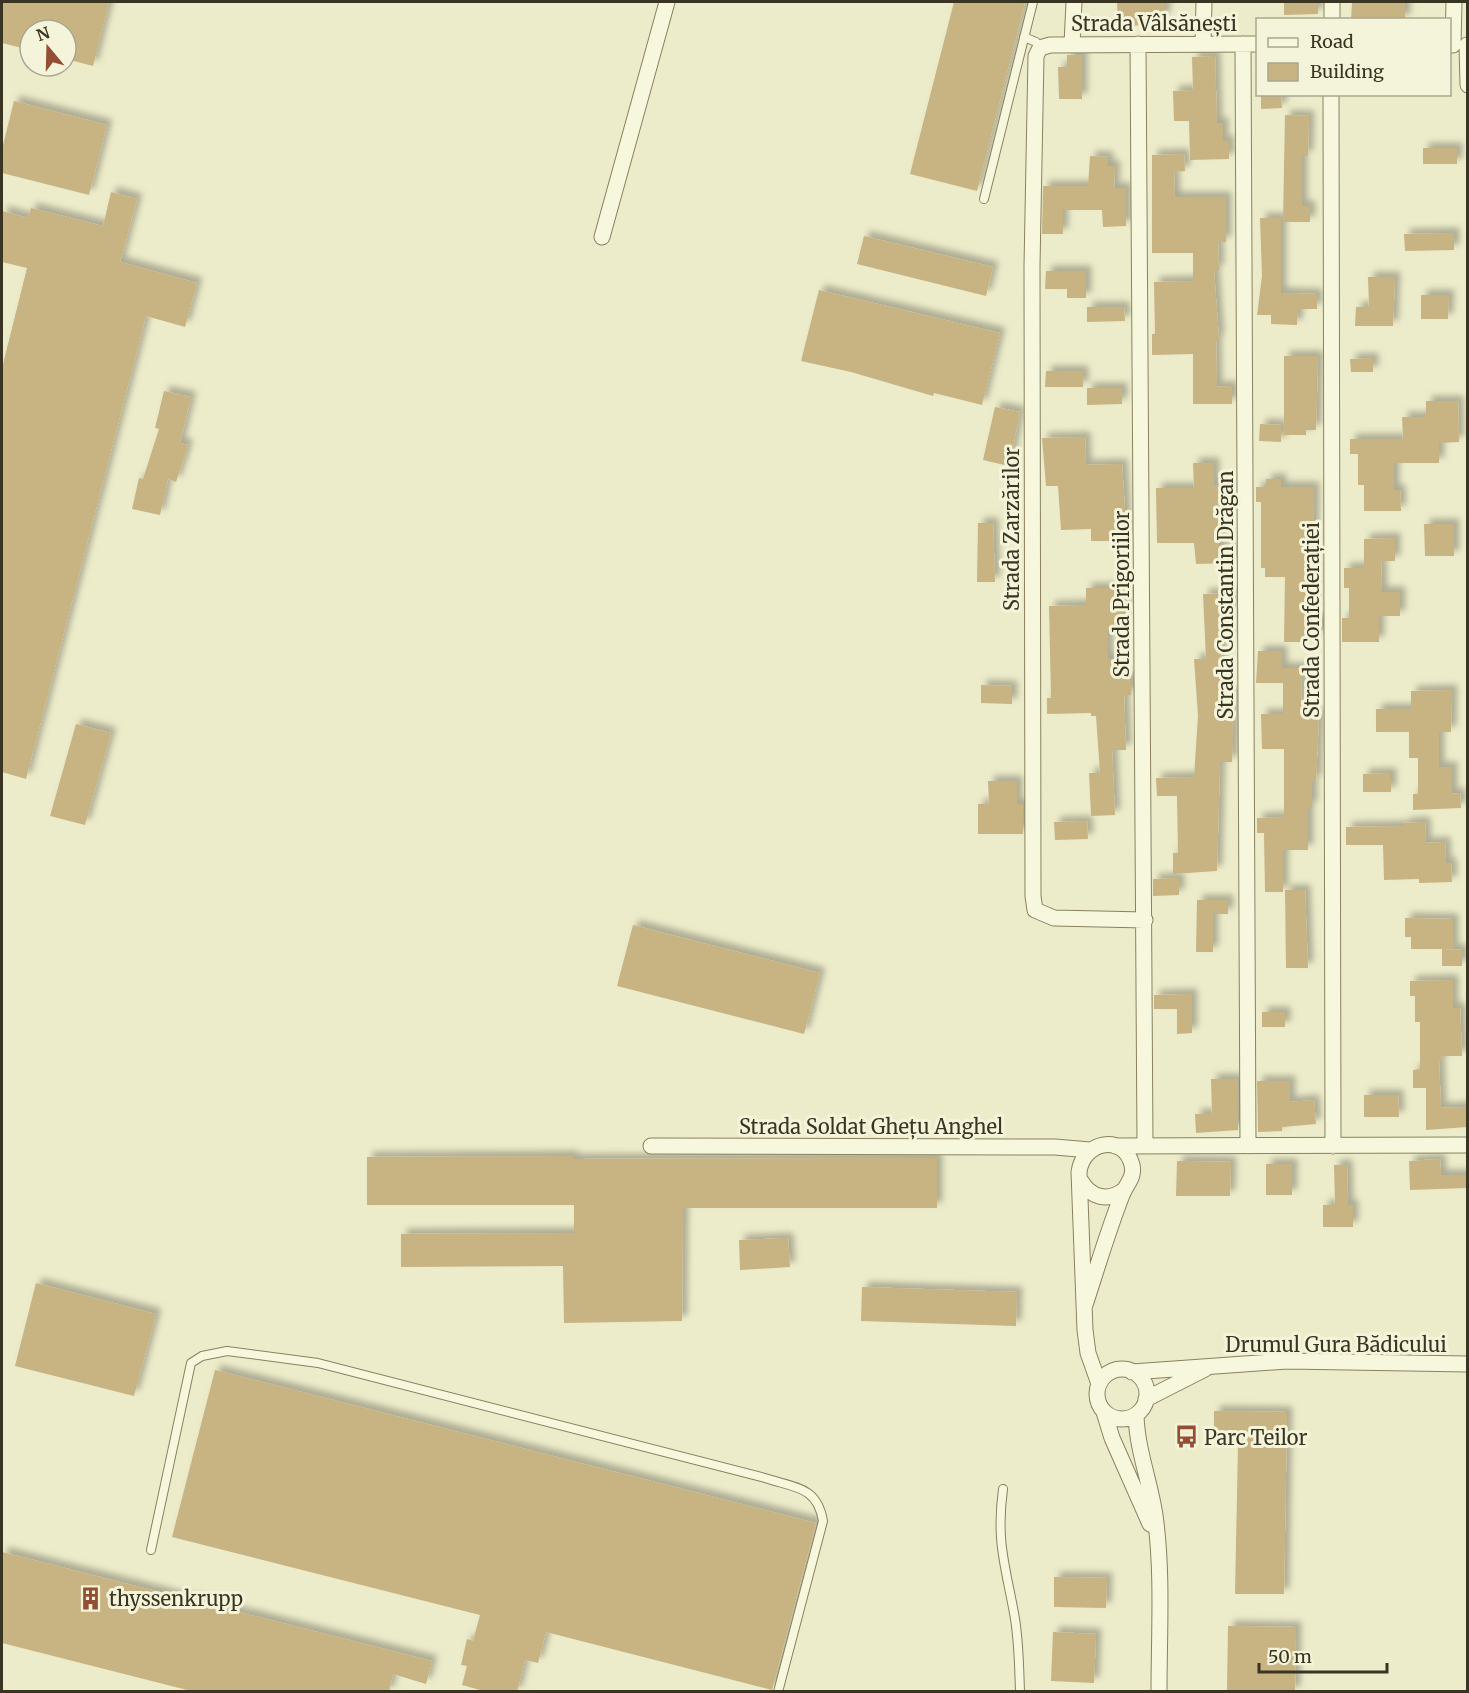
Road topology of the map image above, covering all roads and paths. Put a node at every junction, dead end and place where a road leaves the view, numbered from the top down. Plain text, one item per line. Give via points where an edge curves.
1 (667, 2) edge
2 (1033, 2) edge
3 (1074, 2) edge
4 (1203, 2) edge
5 (1332, 2) edge
6 (1454, 2) edge
7 (1332, 18) edge
8 (1024, 37) junction
9 (1072, 44) junction
10 (1137, 44) junction
11 (1203, 44) junction
12 (1250, 44) edge
13 (1459, 45) edge
14 (1045, 46) junction
15 (1467, 85) edge
16 (1331, 96) edge
17 (984, 199) dead end
18 (602, 237) dead end
19 (1145, 920) junction
20 (1145, 1144) junction
21 (1467, 1145) edge
22 (651, 1146) dead end
23 (1114, 1146) junction
24 (1248, 1146) junction
25 (1332, 1146) junction
26 (1090, 1150) junction
27 (1132, 1165) junction
28 (1081, 1181) junction
29 (1124, 1190) junction
30 (1085, 1305) junction
31 (1091, 1361) junction
32 (1467, 1364) edge
33 (1213, 1365) junction
34 (1114, 1371) junction
35 (1132, 1372) junction
36 (1099, 1384) junction
37 (1146, 1399) junction
38 (1104, 1412) junction
39 (1136, 1415) junction
40 (1003, 1489) dead end
41 (1157, 1544) junction
42 (151, 1550) dead end
43 (778, 1692) edge
44 (1020, 1692) edge
45 (1159, 1692) edge

1 - 18 street
2 - 8 lane
3 - 9 street
4 - 11 street
5 - 7 street
6 - 13 street
8 - 14 lane
8 - 17 lane
9 - 10 street, Strada Vâlsănești
9 - 14 street, Strada Vâlsănești
10 - 11 street, Strada Vâlsănești
10 - 19 street, Strada Prigoriilor
11 - 12 street, Strada Vâlsănești
12 - 24 street, Strada Constantin Drăgan
13 - 15 street
14 - 19 street, Strada Zarzărilor via 1036,56 1032,266 1033,896 1035,910 1054,918
16 - 25 street, Strada Confederației
19 - 20 street, Strada Prigoriilor
20 - 23 street
20 - 24 street
20 - 27 street
21 - 25 street
22 - 26 street, Strada Soldat Ghețu Anghel
23 - 26 street via 1106,1144
23 - 27 street
24 - 25 street
26 - 28 street via 1080,1164
27 - 29 street via 1130,1183
28 - 29 street via 1099,1197
28 - 30 street
29 - 30 street
30 - 31 street
31 - 34 street
31 - 36 street
32 - 33 street, Drumul Gura Bădicului via 1287,1361
33 - 35 street, Drumul Gura Bădicului
33 - 37 street
34 - 35 street
34 - 36 street
35 - 37 street via 1144,1383
36 - 38 street via 1097,1399
37 - 39 street
38 - 39 street via 1119,1419
38 - 41 street
39 - 41 street
40 - 44 lane via 999,1523 1002,1560 1014,1613
41 - 45 street
42 - 43 lane via 191,1363 202,1356 227,1351 318,1363 812,1493 821,1507 823,1521

